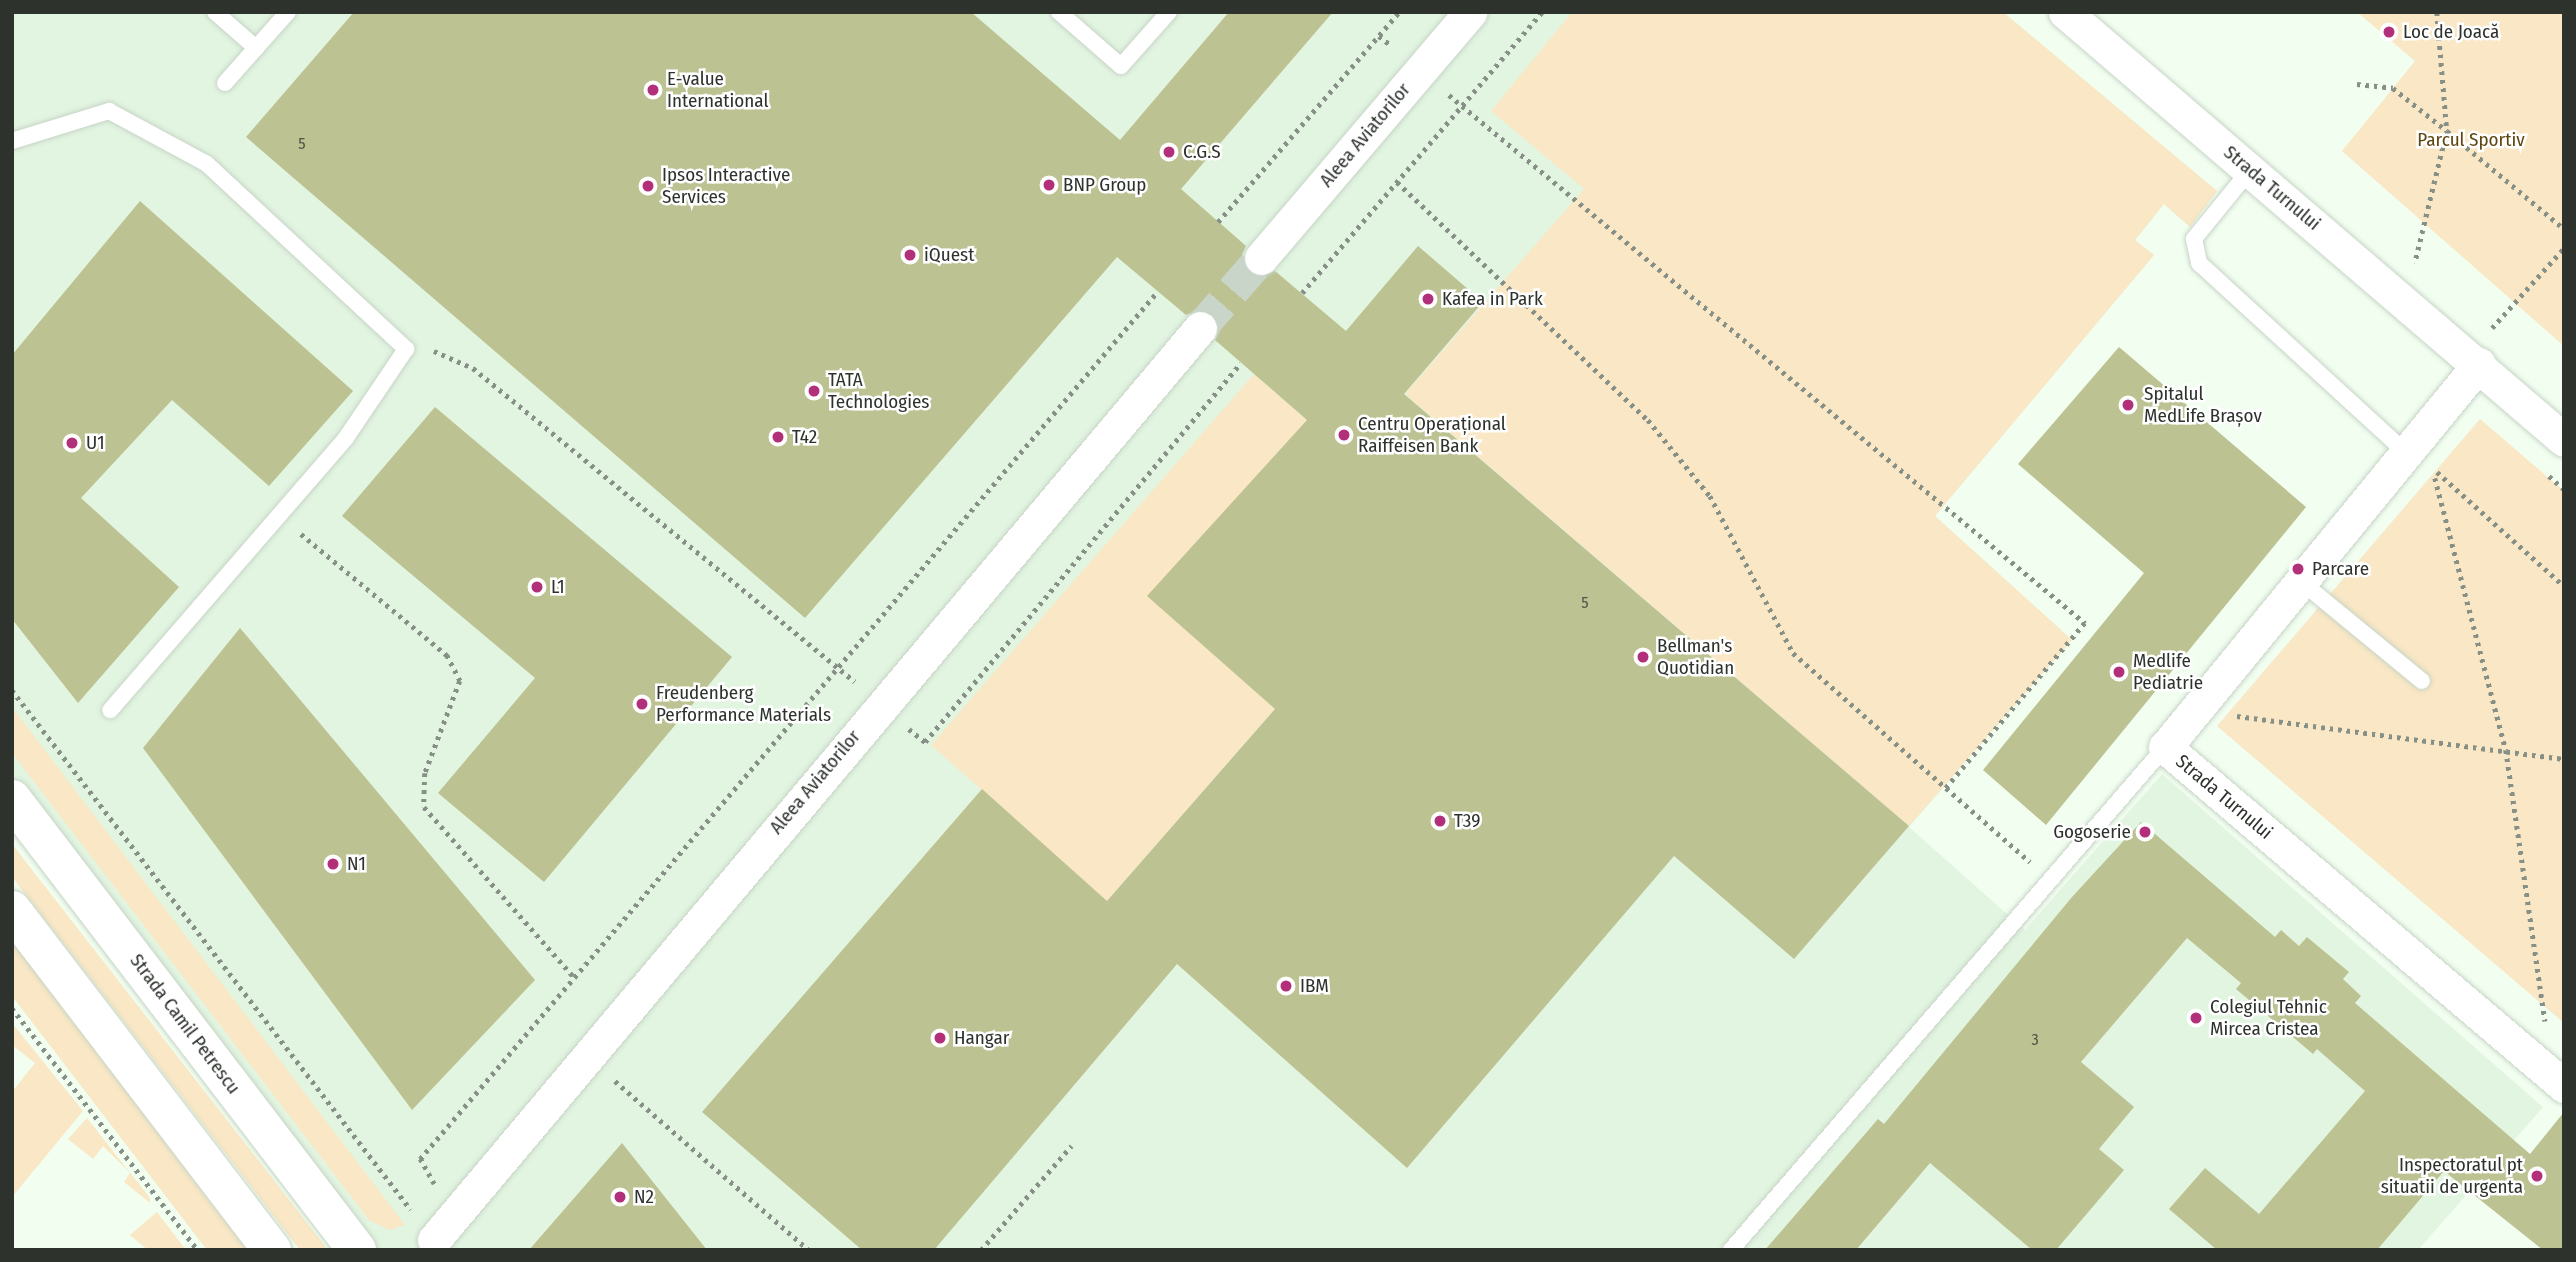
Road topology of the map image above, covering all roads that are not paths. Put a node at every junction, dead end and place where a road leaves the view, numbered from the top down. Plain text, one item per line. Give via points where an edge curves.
1 (215, 12) edge
2 (288, 12) edge
3 (1059, 12) edge
4 (1169, 12) edge
5 (1470, 12) edge
6 (2065, 12) edge
7 (256, 48) junction
8 (225, 83) dead end
9 (12, 141) edge
10 (2250, 170) junction
11 (1261, 258) tunnel mouth
12 (1200, 328) tunnel mouth
13 (2473, 359) junction
14 (2564, 440) edge
15 (2405, 452) junction
16 (2299, 580) junction
17 (2422, 681) dead end
18 (110, 710) dead end
19 (2165, 747) junction
20 (12, 799) edge
21 (12, 910) edge
22 (2558, 1081) edge
23 (443, 1228) road end
24 (272, 1250) edge
25 (357, 1250) edge
26 (1731, 1250) edge

1 - 7 lane
2 - 7 lane
3 - 4 lane via 1121,66
5 - 11 street, Aleea Aviatorilor
6 - 10 street, Strada Turnului
7 - 8 lane
9 - 18 lane via 109,111 207,163 406,349 346,438
10 - 13 street, Strada Turnului
10 - 15 lane via 2194,239 2199,263
12 - 23 street, Aleea Aviatorilor
13 - 14 street, Strada Turnului
13 - 15 street, Strada Turnului
15 - 16 street, Strada Turnului
16 - 17 lane
16 - 19 street, Strada Turnului
19 - 22 street, Strada Turnului
19 - 26 lane
20 - 25 street, Strada Camil Petrescu
21 - 24 street

